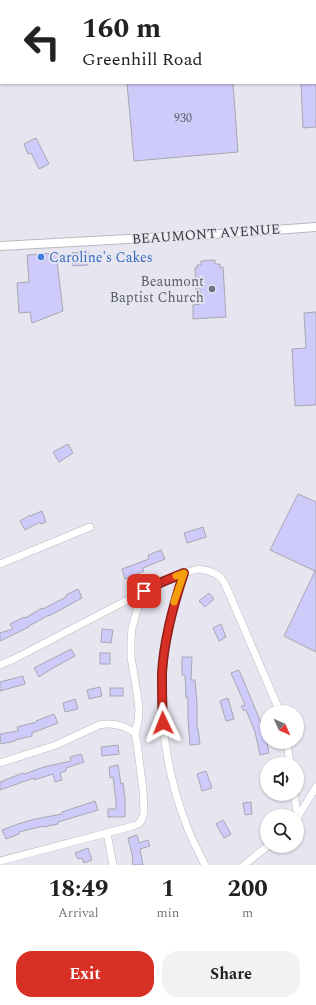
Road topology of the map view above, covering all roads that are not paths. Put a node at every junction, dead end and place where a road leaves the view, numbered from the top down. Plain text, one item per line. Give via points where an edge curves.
1 (316, 227) edge
2 (0, 246) edge
3 (90, 527) dead end
4 (0, 564) edge
5 (184, 573) junction
6 (142, 593) junction
7 (0, 665) edge
8 (277, 705) edge
9 (135, 733) junction
10 (0, 763) edge
11 (316, 787) edge
12 (303, 809) edge
13 (107, 833) junction
14 (260, 852) edge
15 (0, 861) edge
16 (113, 865) edge
17 (205, 865) edge
18 (244, 865) edge

1 - 2 street, BEAUMONT AVENUE
3 - 4 street
5 - 6 street
5 - 8 street via 198,569 209,571 221,578
5 - 17 street via 174,603 165,647 162,672 163,723 169,766 177,797
6 - 7 street
6 - 9 street via 131,639 131,657 139,708
9 - 10 street via 114,724 99,725 56,745
9 - 13 street via 143,790 143,816 138,824
11 - 12 street
13 - 15 street
13 - 16 street
14 - 18 street

